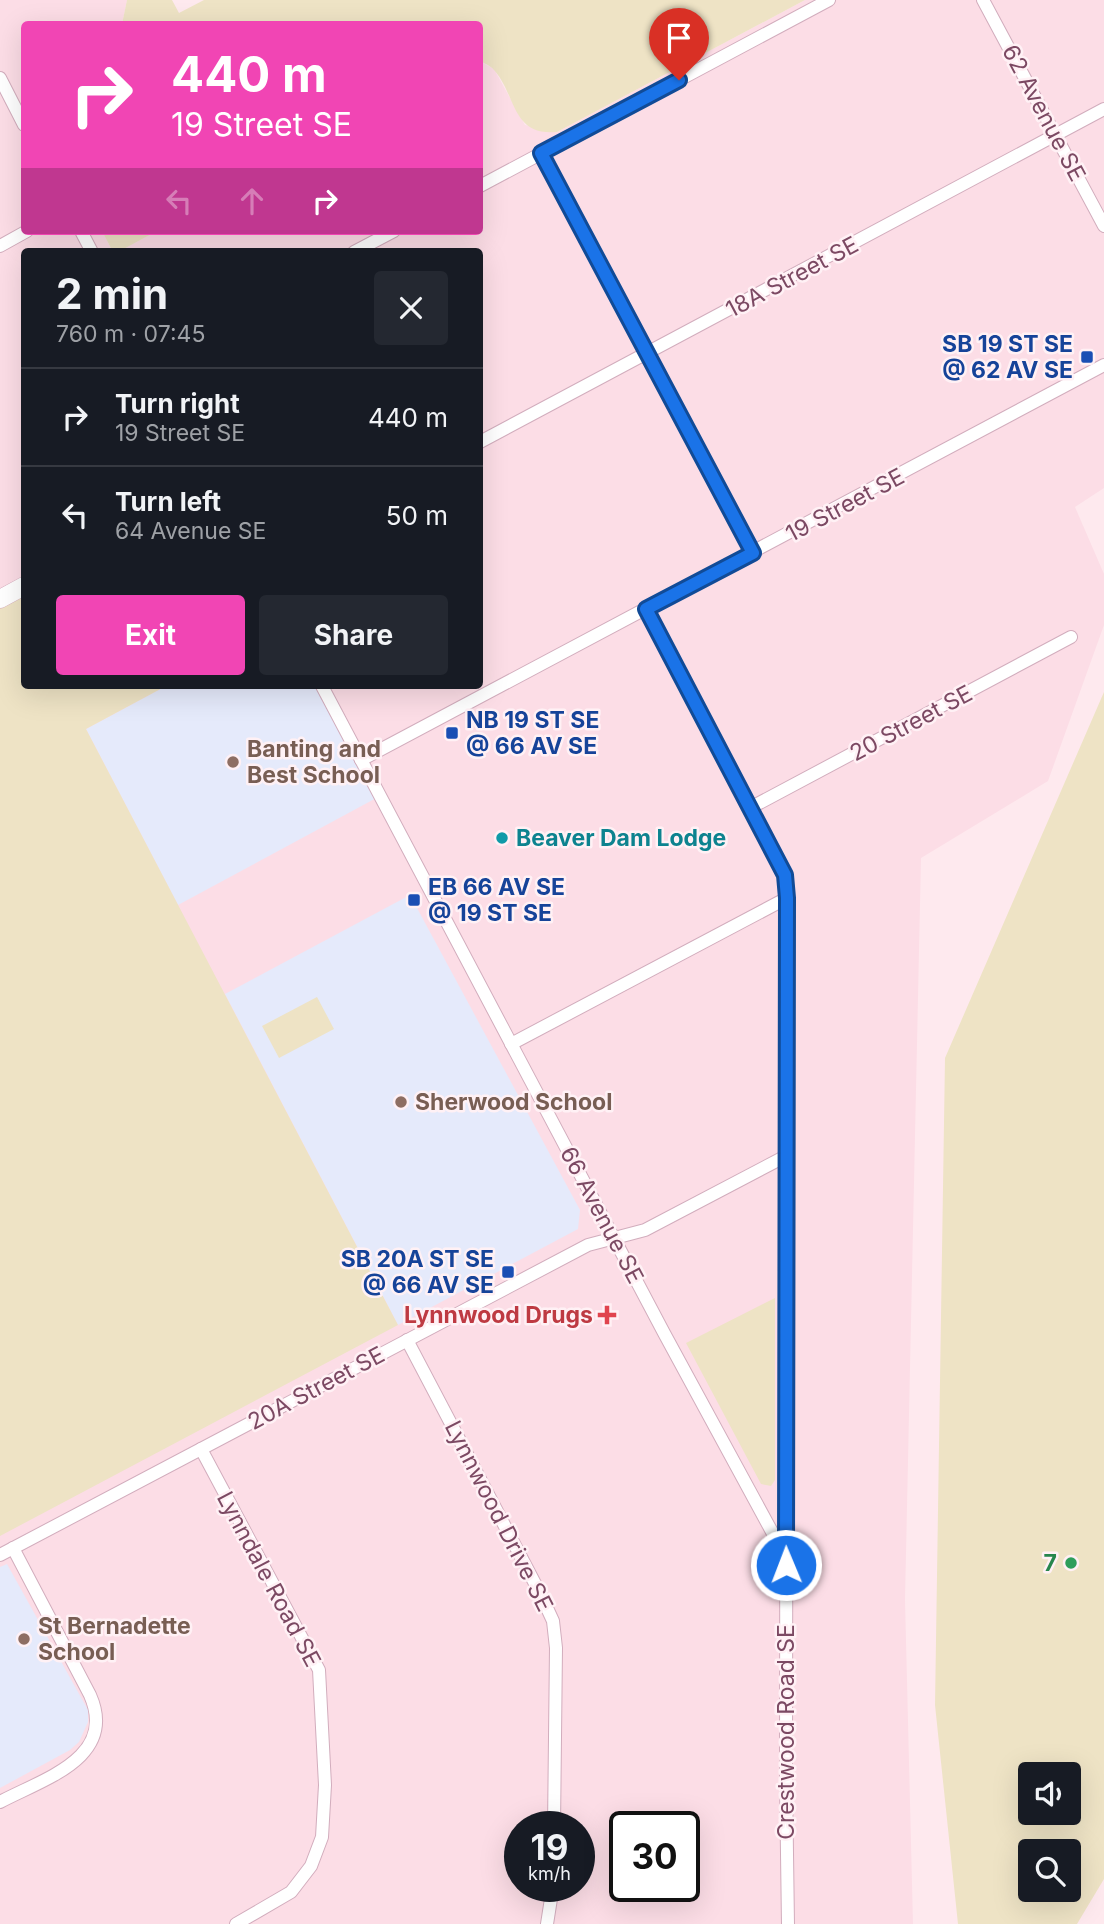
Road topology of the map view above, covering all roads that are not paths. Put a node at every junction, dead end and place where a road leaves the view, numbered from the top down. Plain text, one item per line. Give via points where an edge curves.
1 (829, 0) edge
2 (983, 0) edge
3 (0, 78) edge
4 (1104, 109) edge
5 (21, 119) edge
6 (1056, 135) junction
7 (541, 153) junction
8 (483, 184) edge
9 (1104, 226) edge
10 (21, 234) edge
11 (386, 235) edge
12 (0, 246) edge
13 (362, 248) edge
14 (648, 354) junction
15 (1104, 365) edge
16 (483, 440) edge
17 (753, 553) junction
18 (21, 588) edge
19 (0, 599) edge
20 (646, 609) junction
21 (1071, 637) dead end
22 (324, 689) edge
23 (361, 760) junction
24 (750, 808) junction
25 (787, 898) junction
26 (511, 1044) junction
27 (786, 1156) junction
28 (614, 1238) junction
29 (407, 1340) junction
30 (201, 1449) junction
31 (13, 1548) junction
32 (0, 1555) edge
33 (786, 1556) junction
34 (0, 1802) edge
35 (554, 1811) edge
36 (550, 1902) edge
37 (236, 1924) edge
38 (547, 1924) edge
39 (788, 1924) edge

1 - 7 street
2 - 6 street, 62 Avenue SE
3 - 5 street
4 - 6 street, 18A Street SE
6 - 9 street, 62 Avenue SE
6 - 14 street, 18A Street SE
7 - 8 street
7 - 14 street
10 - 12 street
11 - 13 street
14 - 16 street, 18A Street SE
14 - 17 street
15 - 17 street, 19 Street SE
17 - 20 street, 19 Street SE
18 - 19 street
20 - 23 street, 19 Street SE
20 - 24 street, Crestwood Road SE
21 - 24 street, 20 Street SE
22 - 23 street, 66 Avenue SE
23 - 26 street, 66 Avenue SE
24 - 25 street, Crestwood Road SE via 785,875
25 - 26 street
25 - 27 street, Crestwood Road SE
26 - 28 street, 66 Avenue SE
27 - 28 street, 20A Street SE via 645,1230
27 - 33 street, Crestwood Road SE
28 - 29 street, 20A Street SE via 588,1244
28 - 33 street, 66 Avenue SE
29 - 30 street, 20A Street SE
29 - 35 street, Lynnwood Drive SE via 553,1621
30 - 31 street, 20A Street SE
30 - 37 street, Lynndale Road SE via 319,1671 325,1785 322,1837 311,1866 291,1892
31 - 32 street, 20A Street SE
31 - 34 street via 90,1695 96,1723 92,1742 80,1757
33 - 39 street, Crestwood Road SE
36 - 38 street

